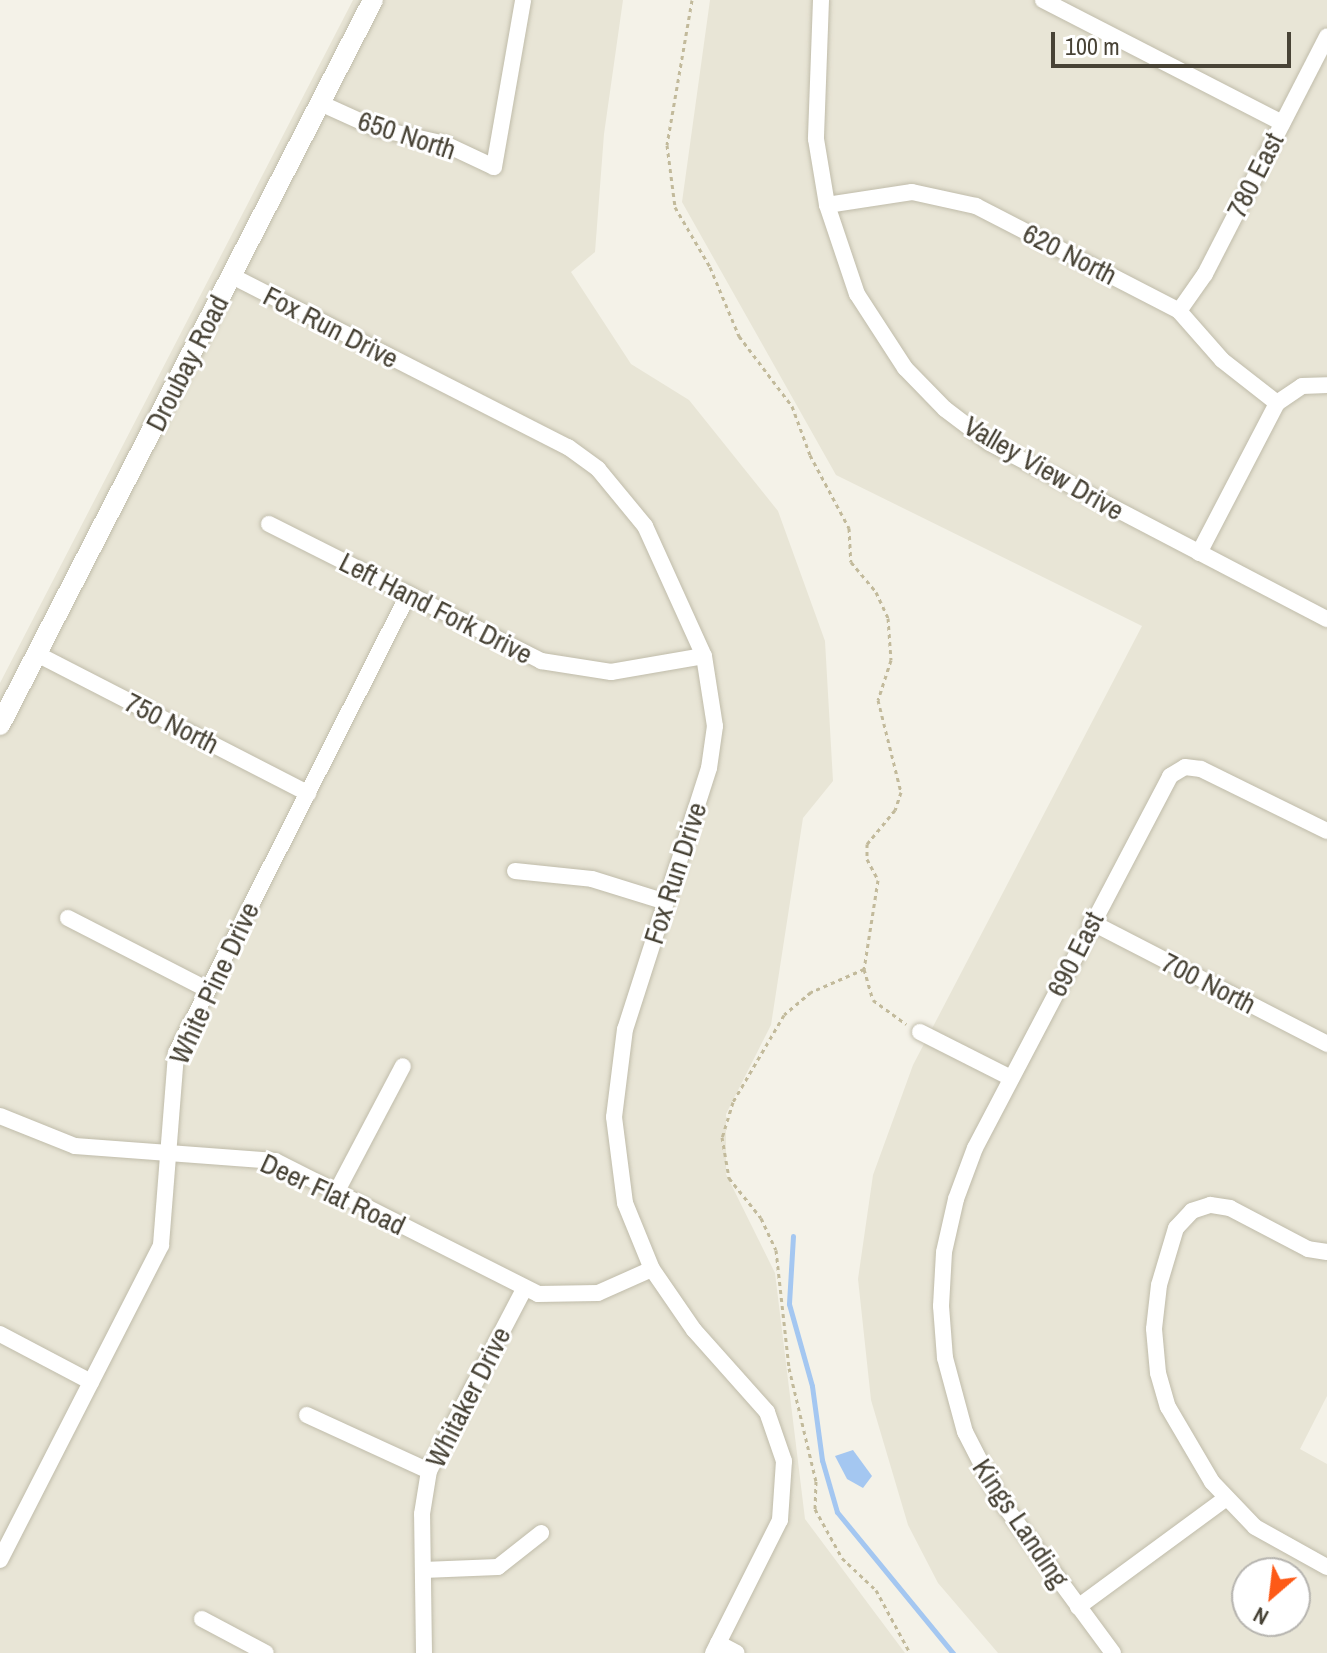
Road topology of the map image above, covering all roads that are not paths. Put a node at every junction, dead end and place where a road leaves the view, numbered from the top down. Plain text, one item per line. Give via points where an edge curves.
1 (373, 0) edge
2 (523, 0) edge
3 (821, 0) edge
4 (1043, 0) edge
5 (1327, 37) edge
6 (320, 103) junction
7 (1282, 123) junction
8 (827, 205) junction
9 (232, 276) junction
10 (1179, 311) junction
11 (1327, 385) edge
12 (1277, 403) junction
13 (269, 524) dead end
14 (1199, 553) junction
15 (408, 595) junction
16 (1327, 619) edge
17 (37, 654) junction
18 (704, 656) junction
19 (0, 725) edge
20 (308, 793) junction
21 (1327, 831) edge
22 (515, 871) dead end
23 (666, 902) junction
24 (68, 918) dead end
25 (1091, 922) junction
26 (208, 990) junction
27 (920, 1032) road end
28 (1327, 1044) edge
29 (403, 1066) dead end
30 (1011, 1078) junction
31 (0, 1116) edge
32 (975, 1148) joint
33 (167, 1151) junction
34 (337, 1191) junction
35 (1327, 1252) edge
36 (652, 1269) junction
37 (524, 1289) junction
38 (0, 1334) edge
39 (91, 1382) junction
40 (307, 1415) dead end
41 (429, 1471) junction
42 (1225, 1499) junction
43 (541, 1533) dead end
44 (0, 1560) edge
45 (1327, 1567) edge
46 (423, 1570) junction
47 (1078, 1607) junction
48 (202, 1619) dead end
49 (716, 1648) edge
50 (266, 1653) edge
51 (424, 1653) edge
52 (737, 1653) edge
53 (1113, 1653) edge

1 - 6 street, Droubay Road
2 - 6 street, 650 North via 494,167 445,144 375,128
3 - 8 street, Valley View Drive via 816,139
4 - 7 street
5 - 7 street, 780 East
6 - 9 street, Droubay Road
7 - 10 street, 780 East via 1205,274
8 - 10 street, 620 North via 912,192 952,197
8 - 14 street, Valley View Drive via 845,266 871,321 905,368 945,409 1014,457
9 - 17 street, Droubay Road
9 - 18 street, Fox Run Drive via 591,463 624,495 645,526
10 - 12 street, 620 North via 1222,360
11 - 12 street via 1302,386
12 - 14 street
13 - 15 street, Left Hand Fork Drive
14 - 16 street, Valley View Drive
15 - 18 street, Left Hand Fork Drive via 519,653 564,667 635,671
15 - 20 street, White Pine Drive
17 - 19 street, Droubay Road
17 - 20 street, 750 North
18 - 23 street, Fox Run Drive via 715,726 709,768
20 - 26 street, White Pine Drive
21 - 25 street, 690 East via 1219,776 1185,767 1161,787
22 - 23 street via 592,879
23 - 36 street, Fox Run Drive via 625,1029 615,1087 619,1174 633,1231
24 - 26 street
25 - 28 street, 700 North
25 - 30 street, 690 East
26 - 33 street, White Pine Drive via 176,1053
27 - 30 street
29 - 34 street
30 - 32 street, 690 East
31 - 33 street, Deer Flat Road via 53,1142
32 - 47 street, Kings Landing via 944,1252 941,1306 950,1383 986,1479
33 - 34 street, Deer Flat Road via 253,1155
33 - 39 street, White Pine Drive via 161,1245
34 - 37 street, Deer Flat Road
35 - 42 street via 1308,1249 1230,1208 1210,1205 1192,1211 1176,1228 1159,1285 1155,1355 1162,1391 1178,1429
36 - 37 street, Deer Flat Road via 583,1296 553,1297
36 - 49 street, Fox Run Drive via 694,1330 757,1397 775,1427 784,1461 780,1520
37 - 41 street, Whitaker Drive
38 - 39 street
39 - 44 street, White Pine Drive
40 - 41 street
41 - 46 street, Whitaker Drive via 422,1514
42 - 45 street via 1279,1542
42 - 47 street
43 - 46 street via 498,1567
46 - 51 street, Whitaker Drive
47 - 53 street, Kings Landing
48 - 50 street
49 - 52 street

